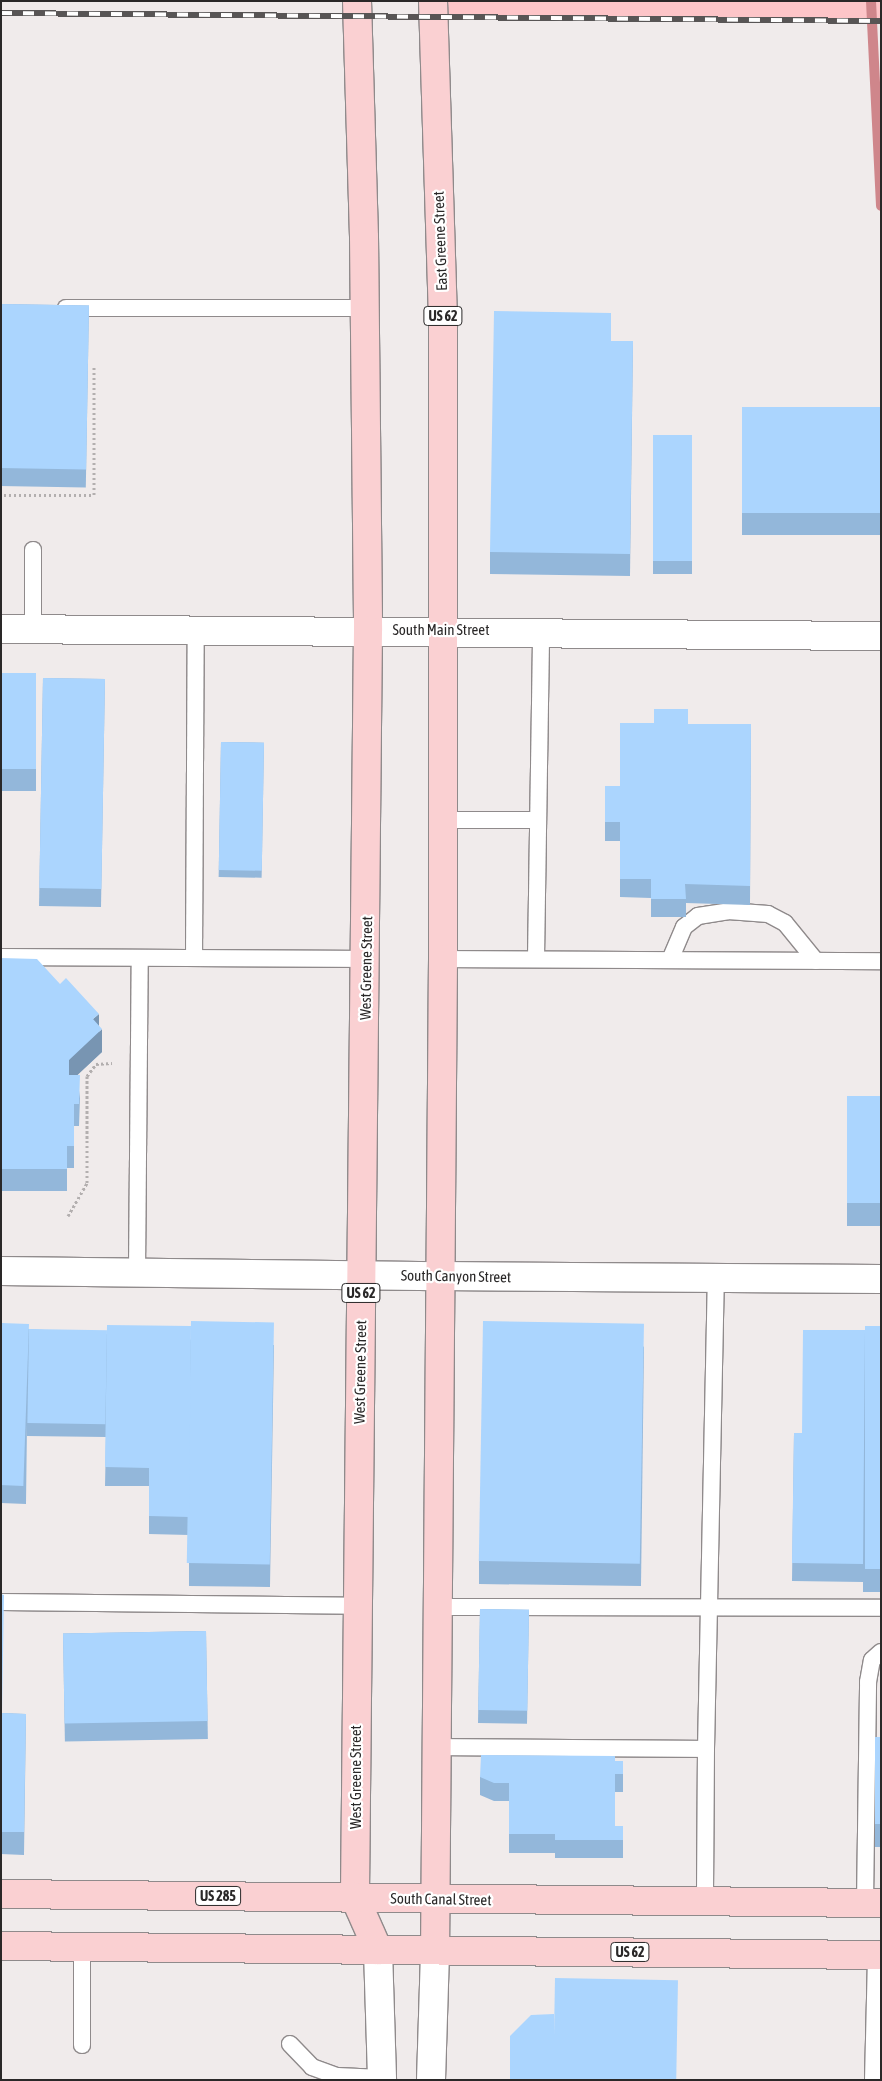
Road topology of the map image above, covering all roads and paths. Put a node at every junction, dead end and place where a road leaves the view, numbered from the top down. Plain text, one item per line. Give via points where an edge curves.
1 (357, 1) edge
2 (433, 1) edge
3 (48, 307) edge
4 (365, 308) junction
5 (94, 365) dead end
6 (4, 495) dead end
7 (33, 550) dead end
8 (1, 629) edge
9 (33, 629) junction
10 (196, 629) junction
11 (368, 630) junction
12 (443, 630) junction
13 (541, 631) junction
14 (881, 636) edge
15 (443, 820) junction
16 (536, 820) junction
17 (1, 957) edge
18 (140, 958) junction
19 (194, 958) junction
20 (536, 958) junction
21 (366, 959) junction
22 (443, 959) junction
23 (670, 960) junction
24 (816, 961) junction
25 (881, 961) edge
26 (116, 1056) dead end
27 (68, 1216) dead end
28 (1, 1271) edge
29 (137, 1272) junction
30 (361, 1275) junction
31 (440, 1276) junction
32 (716, 1278) junction
33 (881, 1279) edge
34 (1, 1602) edge
35 (357, 1606) junction
36 (437, 1607) junction
37 (707, 1607) junction
38 (881, 1608) edge
39 (881, 1652) edge
40 (437, 1747) junction
41 (706, 1749) junction
42 (1, 1894) edge
43 (355, 1898) junction
44 (436, 1898) junction
45 (705, 1902) junction
46 (873, 1903) edge
47 (1, 1946) edge
48 (82, 1947) junction
49 (378, 1950) junction
50 (435, 1950) junction
51 (878, 1955) edge
52 (878, 2028) edge
53 (290, 2044) dead end
54 (82, 2045) dead end
55 (382, 2079) edge
56 (431, 2080) edge
57 (873, 2080) edge

1 - 4 highway, US 62
2 - 12 highway, East Greene Street / US 62 via 443,325
3 - 4 lane
4 - 11 highway, US 62
5 - 6 path via 94,496
7 - 9 lane
8 - 9 street, South Main Street
9 - 10 street, South Main Street
10 - 11 street, South Main Street
10 - 19 lane
11 - 12 street, South Main Street
11 - 21 highway, West Greene Street / US 62
12 - 13 street, South Main Street
12 - 15 highway, US 62
13 - 14 street, South Main Street
13 - 16 lane
15 - 16 lane
15 - 22 highway, US 62
16 - 20 lane
17 - 18 lane
18 - 19 lane
18 - 29 lane
19 - 21 lane
20 - 22 lane
20 - 23 lane
21 - 30 highway, West Greene Street / US 62
22 - 31 highway, US 62
23 - 24 lane
23 - 24 lane via 684,928 698,916 728,912 768,914 785,923
24 - 25 lane
26 - 27 path via 116,1063 96,1064 87,1076 87,1183
28 - 29 street, South Canyon Street
29 - 30 street, South Canyon Street
30 - 31 street, South Canyon Street
30 - 35 highway, West Greene Street / US 62
31 - 32 street, South Canyon Street
31 - 36 highway, US 62
32 - 33 street, South Canyon Street
32 - 37 lane
34 - 35 lane
35 - 43 highway, West Greene Street / US 62
36 - 37 lane
36 - 40 highway, US 62
37 - 38 lane
37 - 41 lane
39 - 46 lane via 872,1660 868,1682
40 - 41 lane
40 - 44 highway, US 62
41 - 45 lane
42 - 43 highway, South Canal Street / US 285
43 - 44 highway, South Canal Street / US 285
43 - 49 highway, West Greene Street / US 62
44 - 45 highway, South Canal Street
44 - 50 highway, US 62
45 - 46 highway, South Canal Street
47 - 48 highway
48 - 49 highway
48 - 54 lane
49 - 50 highway, US 62
49 - 55 street, West Greene Street
50 - 51 highway, US 62
50 - 56 street
51 - 52 lane
52 - 57 lane
53 - 55 lane via 312,2067 337,2076

